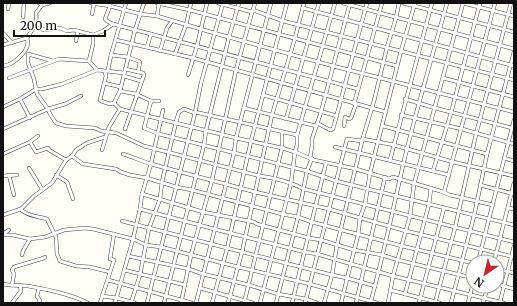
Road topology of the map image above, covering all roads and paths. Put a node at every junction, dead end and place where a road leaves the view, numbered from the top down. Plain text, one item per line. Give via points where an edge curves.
1 (9, 3) edge
2 (24, 3) edge
3 (50, 3) edge
4 (92, 3) edge
5 (126, 3) edge
6 (144, 3) edge
7 (158, 3) edge
8 (191, 3) edge
9 (206, 3) edge
10 (218, 3) edge
11 (239, 3) edge
12 (254, 3) edge
13 (271, 3) edge
14 (287, 3) edge
15 (304, 3) edge
16 (319, 3) edge
17 (335, 3) edge
18 (343, 3) edge
19 (367, 3) edge
20 (382, 3) edge
21 (399, 3) edge
22 (404, 3) edge
23 (432, 3) edge
24 (447, 3) edge
25 (463, 3) edge
26 (495, 3) edge
27 (511, 3) edge
28 (40, 4) edge
29 (110, 4) edge
30 (223, 4) edge
31 (350, 4) edge
32 (414, 4) edge
33 (479, 5) edge
34 (303, 8) junction
35 (8, 9) dead end
36 (237, 9) junction
37 (124, 10) junction
38 (190, 10) junction
39 (365, 10) junction
40 (430, 10) junction
41 (493, 10) junction
42 (252, 11) junction
43 (317, 12) junction
44 (204, 13) junction
45 (379, 13) junction
46 (92, 14) dead end
47 (140, 14) junction
48 (444, 14) junction
49 (507, 14) junction
50 (268, 15) junction
51 (157, 16) junction
52 (514, 16) edge
53 (22, 17) dead end
54 (219, 17) junction
55 (332, 17) junction
56 (396, 18) junction
57 (459, 18) junction
58 (283, 20) junction
59 (172, 21) junction
60 (346, 21) junction
61 (409, 21) junction
62 (234, 22) junction
63 (475, 22) junction
64 (113, 24) junction
65 (298, 24) junction
66 (186, 25) junction
67 (361, 25) junction
68 (426, 25) junction
69 (120, 26) junction
70 (248, 26) junction
71 (489, 26) junction
72 (34, 27) junction
73 (200, 28) junction
74 (313, 28) junction
75 (375, 29) junction
76 (135, 30) junction
77 (264, 30) junction
78 (440, 30) junction
79 (503, 30) junction
80 (78, 31) junction
81 (327, 32) junction
82 (514, 32) edge
83 (3, 33) edge
84 (214, 33) junction
85 (392, 33) junction
86 (151, 34) junction
87 (279, 34) junction
88 (455, 34) junction
89 (93, 35) junction
90 (342, 36) junction
91 (229, 37) junction
92 (405, 37) junction
93 (27, 38) junction
94 (165, 38) junction
95 (295, 38) junction
96 (470, 38) junction
97 (116, 40) junction
98 (357, 40) junction
99 (76, 41) dead end
100 (244, 41) junction
101 (422, 41) junction
102 (12, 42) junction
103 (179, 42) junction
104 (308, 42) junction
105 (485, 42) junction
106 (371, 43) junction
107 (132, 44) junction
108 (3, 45) edge
109 (260, 45) junction
110 (436, 45) junction
111 (500, 45) junction
112 (196, 46) junction
113 (323, 46) junction
114 (147, 47) junction
115 (387, 48) junction
116 (514, 48) edge
117 (276, 49) junction
118 (451, 49) junction
119 (210, 50) junction
120 (338, 50) junction
121 (160, 51) junction
122 (401, 51) junction
123 (514, 52) edge
124 (291, 53) junction
125 (466, 53) junction
126 (175, 54) junction
127 (224, 54) junction
128 (353, 54) junction
129 (111, 55) junction
130 (418, 56) junction
131 (128, 57) junction
132 (303, 57) junction
133 (481, 57) junction
134 (193, 58) junction
135 (240, 58) junction
136 (367, 58) junction
137 (431, 59) junction
138 (53, 61) junction
139 (89, 61) junction
140 (496, 61) junction
141 (206, 62) junction
142 (255, 62) junction
143 (319, 62) junction
144 (383, 63) junction
145 (447, 63) junction
146 (512, 65) edge
147 (3, 66) edge
148 (222, 66) junction
149 (270, 66) junction
150 (333, 66) junction
151 (397, 66) junction
152 (463, 67) junction
153 (30, 70) junction
154 (97, 70) junction
155 (236, 70) junction
156 (285, 70) junction
157 (349, 70) junction
158 (106, 71) junction
159 (477, 71) junction
160 (138, 72) junction
161 (124, 73) junction
162 (298, 73) junction
163 (363, 73) junction
164 (188, 75) dead end
165 (252, 75) junction
166 (492, 75) junction
167 (313, 77) junction
168 (9, 78) dead end
169 (380, 78) junction
170 (443, 78) junction
171 (507, 78) junction
172 (267, 79) junction
173 (514, 80) edge
174 (141, 81) junction
175 (394, 81) junction
176 (329, 82) junction
177 (459, 82) junction
178 (104, 83) junction
179 (281, 83) junction
180 (409, 85) junction
181 (345, 86) junction
182 (473, 86) junction
183 (294, 87) junction
184 (36, 89) junction
185 (120, 89) junction
186 (358, 89) junction
187 (424, 89) junction
188 (488, 90) junction
189 (310, 91) junction
190 (439, 92) junction
191 (136, 94) junction
192 (503, 94) junction
193 (263, 95) junction
194 (325, 95) junction
195 (81, 96) dead end
196 (455, 97) junction
197 (514, 97) edge
198 (20, 99) junction
199 (277, 99) junction
200 (405, 99) junction
201 (341, 100) junction
202 (469, 100) junction
203 (151, 101) junction
204 (159, 101) dead end
205 (291, 102) junction
206 (114, 103) junction
207 (420, 103) junction
208 (355, 104) junction
209 (484, 104) junction
210 (3, 107) edge
211 (306, 107) junction
212 (244, 108) junction
213 (372, 108) junction
214 (435, 108) junction
215 (499, 108) junction
216 (48, 109) junction
217 (120, 109) junction
218 (163, 110) dead end
219 (132, 112) junction
220 (195, 112) junction
221 (258, 112) junction
222 (321, 112) junction
223 (386, 112) junction
224 (514, 112) edge
225 (451, 113) junction
226 (147, 115) junction
227 (210, 115) junction
228 (272, 115) junction
229 (401, 115) junction
230 (336, 116) junction
231 (465, 116) junction
232 (30, 118) junction
233 (161, 118) junction
234 (415, 118) junction
235 (225, 119) junction
236 (286, 119) junction
237 (480, 120) junction
238 (514, 120) edge
239 (176, 122) junction
240 (240, 122) junction
241 (301, 122) junction
242 (431, 122) junction
243 (495, 124) junction
244 (316, 125) junction
245 (191, 126) junction
246 (255, 126) junction
247 (344, 126) dead end
248 (383, 126) junction
249 (447, 126) junction
250 (513, 128) edge
251 (3, 129) edge
252 (125, 129) dead end
253 (269, 129) junction
254 (462, 129) junction
255 (206, 130) junction
256 (398, 130) junction
257 (108, 132) junction
258 (282, 132) junction
259 (412, 133) junction
260 (159, 134) junction
261 (221, 134) junction
262 (476, 134) junction
263 (297, 135) junction
264 (38, 136) dead end
265 (105, 137) junction
266 (427, 137) junction
267 (173, 138) junction
268 (236, 138) junction
269 (492, 138) junction
270 (362, 140) junction
271 (188, 141) junction
272 (251, 141) junction
273 (443, 141) junction
274 (30, 142) junction
275 (379, 142) junction
276 (508, 143) junction
277 (266, 144) junction
278 (514, 144) edge
279 (394, 145) junction
280 (457, 145) junction
281 (204, 146) junction
282 (154, 147) junction
283 (335, 147) dead end
284 (282, 148) junction
285 (218, 149) junction
286 (344, 149) junction
287 (407, 149) junction
288 (102, 150) dead end
289 (472, 150) junction
290 (295, 152) junction
291 (170, 153) junction
292 (234, 153) junction
293 (360, 153) junction
294 (423, 153) junction
295 (3, 154) edge
296 (122, 154) dead end
297 (487, 154) junction
298 (72, 156) junction
299 (184, 157) junction
300 (248, 157) junction
301 (374, 157) junction
302 (437, 157) junction
303 (311, 158) junction
304 (504, 158) junction
305 (66, 160) junction
306 (263, 160) junction
307 (390, 160) junction
308 (199, 161) junction
309 (514, 161) edge
310 (453, 162) junction
311 (326, 163) junction
312 (151, 164) junction
313 (214, 164) junction
314 (278, 164) junction
315 (404, 164) junction
316 (468, 165) junction
317 (340, 166) junction
318 (29, 168) dead end
319 (165, 168) junction
320 (229, 168) junction
321 (293, 168) junction
322 (419, 168) junction
323 (356, 169) junction
324 (484, 169) junction
325 (244, 171) junction
326 (433, 171) junction
327 (180, 172) junction
328 (307, 172) junction
329 (370, 173) junction
330 (501, 173) junction
331 (9, 175) junction
332 (17, 175) dead end
333 (56, 175) junction
334 (450, 175) junction
335 (3, 176) edge
336 (196, 176) junction
337 (260, 176) junction
338 (323, 176) junction
339 (514, 176) edge
340 (385, 177) junction
341 (147, 178) junction
342 (274, 178) junction
343 (400, 179) junction
344 (212, 180) junction
345 (336, 181) junction
346 (162, 182) junction
347 (291, 183) junction
348 (514, 183) edge
349 (225, 184) junction
350 (352, 184) junction
351 (414, 184) junction
352 (480, 185) junction
353 (176, 187) junction
354 (240, 187) junction
355 (431, 188) junction
356 (42, 189) junction
357 (304, 189) junction
358 (368, 189) junction
359 (497, 189) junction
360 (192, 190) junction
361 (255, 192) junction
362 (320, 192) junction
363 (444, 192) junction
364 (382, 193) junction
365 (513, 193) edge
366 (14, 194) dead end
367 (142, 194) junction
368 (207, 195) junction
369 (270, 195) junction
370 (332, 195) junction
371 (397, 196) junction
372 (462, 198) junction
373 (73, 199) dead end
374 (160, 199) junction
375 (222, 199) junction
376 (287, 200) junction
377 (348, 200) junction
378 (413, 201) junction
379 (477, 201) junction
380 (237, 202) junction
381 (173, 203) junction
382 (300, 203) junction
383 (365, 204) junction
384 (429, 204) junction
385 (493, 205) junction
386 (252, 206) junction
387 (189, 207) junction
388 (315, 207) junction
389 (378, 207) junction
390 (444, 208) junction
391 (508, 208) junction
392 (20, 209) junction
393 (140, 209) junction
394 (329, 209) junction
395 (266, 210) junction
396 (514, 210) edge
397 (156, 212) junction
398 (203, 212) junction
399 (393, 212) junction
400 (459, 212) junction
401 (282, 214) junction
402 (344, 214) junction
403 (3, 215) edge
404 (218, 215) junction
405 (410, 216) junction
406 (474, 216) junction
407 (170, 217) junction
408 (298, 217) junction
409 (234, 218) junction
410 (360, 218) junction
411 (489, 219) junction
412 (425, 220) junction
413 (122, 221) dead end
414 (185, 221) junction
415 (249, 222) junction
416 (312, 222) junction
417 (504, 222) junction
418 (375, 223) junction
419 (136, 224) junction
420 (440, 224) junction
421 (199, 225) junction
422 (325, 225) junction
423 (514, 225) edge
424 (263, 226) junction
425 (390, 226) junction
426 (150, 228) junction
427 (455, 228) junction
428 (214, 229) junction
429 (279, 229) junction
430 (9, 230) dead end
431 (341, 230) junction
432 (406, 231) junction
433 (470, 231) junction
434 (55, 233) junction
435 (165, 233) junction
436 (114, 234) junction
437 (230, 234) junction
438 (293, 234) junction
439 (3, 235) edge
440 (358, 235) junction
441 (421, 235) junction
442 (485, 235) junction
443 (180, 236) junction
444 (246, 236) junction
445 (308, 238) junction
446 (372, 238) junction
447 (435, 238) junction
448 (500, 238) junction
449 (30, 239) junction
450 (133, 239) junction
451 (196, 240) junction
452 (259, 240) junction
453 (321, 240) junction
454 (386, 242) junction
455 (451, 242) junction
456 (514, 242) edge
457 (146, 244) junction
458 (210, 244) junction
459 (276, 245) junction
460 (337, 245) junction
461 (402, 246) junction
462 (466, 246) junction
463 (514, 246) edge
464 (161, 247) junction
465 (227, 248) junction
466 (289, 248) junction
467 (481, 249) junction
468 (354, 250) junction
469 (417, 250) junction
470 (176, 251) junction
471 (242, 252) junction
472 (304, 252) junction
473 (368, 253) junction
474 (431, 253) junction
475 (496, 253) junction
476 (317, 254) junction
477 (480, 254) edge
478 (22, 255) dead end
479 (191, 255) junction
480 (255, 255) junction
481 (382, 255) junction
482 (128, 256) junction
483 (45, 257) dead end
484 (447, 257) junction
485 (513, 257) edge
486 (142, 259) junction
487 (206, 259) junction
488 (272, 259) junction
489 (335, 260) junction
490 (398, 260) junction
491 (462, 261) junction
492 (465, 262) edge
493 (157, 263) junction
494 (223, 263) junction
495 (286, 263) junction
496 (351, 264) junction
497 (413, 264) junction
498 (174, 266) junction
499 (238, 267) junction
500 (301, 267) junction
501 (428, 267) junction
502 (364, 268) junction
503 (189, 269) junction
504 (313, 269) junction
505 (124, 270) junction
506 (251, 270) junction
507 (505, 270) edge
508 (378, 271) junction
509 (443, 271) junction
510 (508, 271) junction
511 (110, 272) junction
512 (514, 273) edge
513 (203, 274) junction
514 (268, 274) junction
515 (459, 274) junction
516 (140, 275) junction
517 (332, 275) junction
518 (394, 276) junction
519 (465, 276) edge
520 (154, 278) junction
521 (218, 278) junction
522 (282, 278) junction
523 (347, 278) junction
524 (409, 279) junction
525 (108, 280) junction
526 (171, 281) junction
527 (235, 281) junction
528 (298, 282) junction
529 (505, 282) edge
530 (361, 283) junction
531 (424, 283) junction
532 (3, 284) edge
533 (120, 284) junction
534 (310, 284) junction
535 (12, 285) junction
536 (20, 285) junction
537 (185, 285) junction
538 (249, 285) junction
539 (375, 286) junction
540 (439, 287) junction
541 (39, 288) junction
542 (137, 288) junction
543 (200, 288) junction
544 (264, 290) junction
545 (328, 290) junction
546 (390, 290) junction
547 (454, 291) junction
548 (151, 292) junction
549 (214, 293) junction
550 (465, 293) edge
551 (278, 294) junction
552 (343, 294) junction
553 (405, 294) junction
554 (470, 294) joint
555 (486, 294) edge
556 (102, 296) junction
557 (166, 296) junction
558 (117, 298) junction
559 (230, 298) junction
560 (294, 298) junction
561 (358, 298) junction
562 (420, 298) junction
563 (485, 298) junction
564 (305, 301) edge
565 (181, 302) edge
566 (244, 302) edge
567 (371, 302) edge
568 (435, 302) edge
569 (12, 303) edge
570 (40, 303) edge
571 (88, 303) edge
572 (100, 303) edge
573 (115, 303) edge
574 (133, 303) edge
575 (147, 303) edge
576 (164, 303) edge
577 (192, 303) edge
578 (196, 303) edge
579 (212, 303) edge
580 (228, 303) edge
581 (253, 303) edge
582 (260, 303) edge
583 (276, 303) edge
584 (292, 303) edge
585 (317, 303) edge
586 (324, 303) edge
587 (341, 303) edge
588 (356, 303) edge
589 (377, 303) edge
590 (388, 303) edge
591 (419, 303) edge
592 (440, 303) edge
593 (451, 303) edge
594 (468, 303) edge
595 (483, 303) edge
596 (501, 303) edge

1 - 35 street
2 - 53 street
3 - 28 street
4 - 29 street
4 - 46 street
5 - 37 street
6 - 47 street
7 - 38 street
7 - 51 street
8 - 38 street
9 - 44 street
10 - 30 street
11 - 36 street
12 - 42 street
13 - 50 street
14 - 58 street
15 - 34 street
16 - 43 street
17 - 55 street
18 - 31 street
19 - 39 street
20 - 45 street
21 - 56 street
22 - 32 street
23 - 40 street
24 - 48 street
25 - 33 street
25 - 57 street
26 - 41 street
27 - 49 street
28 - 72 street
29 - 37 street
29 - 64 street via 106,20
30 - 36 street
30 - 54 street
31 - 39 street
31 - 60 street
32 - 40 street
32 - 61 street
33 - 41 street
33 - 63 street
34 - 43 street
34 - 65 street
36 - 42 street
36 - 62 street
37 - 47 street
37 - 69 street
38 - 44 street
38 - 66 street
39 - 45 street
39 - 67 street
40 - 48 street
40 - 68 street
41 - 49 street
41 - 71 street
42 - 50 street
42 - 70 street
43 - 55 street
43 - 74 street
44 - 54 street
44 - 73 street
45 - 56 street
45 - 75 street
47 - 51 street
47 - 76 street
48 - 57 street
48 - 78 street
49 - 52 street
49 - 79 street
50 - 58 street
50 - 77 street
51 - 59 street
54 - 62 street
54 - 84 street
55 - 60 street
55 - 81 street
56 - 61 street
56 - 85 street
57 - 63 street
57 - 88 street
58 - 65 street
58 - 87 street
59 - 66 street
59 - 94 street
60 - 67 street
60 - 90 street
61 - 68 street
61 - 92 street
62 - 70 street
62 - 91 street
63 - 71 street
63 - 96 street
64 - 69 street
64 - 89 street
65 - 74 street
65 - 95 street
66 - 73 street
66 - 103 street
67 - 75 street
67 - 98 street
68 - 78 street
68 - 101 street
69 - 76 street
69 - 97 street
70 - 77 street
70 - 100 street
71 - 79 street
71 - 105 street
72 - 80 street
72 - 93 street
73 - 84 street
73 - 112 street
74 - 81 street
74 - 104 street
75 - 85 street
75 - 106 street
76 - 86 street
76 - 107 street
77 - 87 street
77 - 109 street
78 - 88 street
78 - 110 street
79 - 82 street
79 - 111 street
80 - 89 street
80 - 99 street
81 - 90 street
81 - 113 street
83 - 102 street
84 - 91 street
84 - 119 street
85 - 92 street
85 - 115 street
86 - 94 street
86 - 114 street
87 - 95 street
87 - 117 street
88 - 96 street
88 - 118 street
89 - 139 street
90 - 98 street
90 - 120 street
91 - 100 street
91 - 127 street
92 - 101 street
92 - 122 street
93 - 102 street
93 - 147 street via 28,43 23,53 8,66
94 - 103 street
94 - 121 street
95 - 104 street
95 - 124 street
96 - 105 street
96 - 125 street
97 - 107 street
97 - 129 street
98 - 106 street
98 - 128 street
100 - 109 street
100 - 135 street
101 - 110 street
101 - 130 street
102 - 108 street
103 - 112 street
103 - 126 street
104 - 113 street
104 - 132 street
105 - 111 street
105 - 133 street
106 - 115 street
106 - 136 street
107 - 114 street
107 - 131 street
109 - 117 street
109 - 142 street
110 - 118 street
110 - 137 street
111 - 116 street
111 - 140 street
112 - 119 street
112 - 134 street
113 - 120 street
113 - 143 street
114 - 121 street
115 - 122 street
115 - 144 street
117 - 124 street
117 - 149 street
118 - 125 street
118 - 145 street
119 - 127 street
119 - 141 street
120 - 128 street
120 - 150 street
121 - 126 street
122 - 130 street
122 - 151 street
123 - 146 street
124 - 132 street
124 - 156 street
125 - 133 street
125 - 152 street
126 - 134 street
127 - 135 street
127 - 148 street
128 - 136 street
128 - 157 street
129 - 131 street
129 - 158 street
130 - 137 street
130 - 180 street
131 - 160 street via 140,62
131 - 161 street
132 - 143 street
132 - 162 street
133 - 140 street
133 - 159 street
134 - 141 street
134 - 164 street
135 - 142 street
135 - 155 street
136 - 144 street
136 - 163 street
137 - 145 street
137 - 187 street
138 - 139 street
138 - 153 street
138 - 153 street via 28,54
139 - 154 street
140 - 146 street
140 - 166 street
141 - 148 street
141 - 220 street
142 - 149 street
142 - 165 street
143 - 150 street
143 - 167 street
144 - 151 street
144 - 169 street
145 - 152 street
145 - 170 street
146 - 171 street
148 - 155 street
148 - 227 street
149 - 156 street
149 - 172 street
150 - 157 street
150 - 176 street
151 - 175 street
152 - 159 street
152 - 177 street
153 - 168 street
153 - 184 street
154 - 158 street
154 - 184 street via 62,84
155 - 165 street
155 - 235 street
156 - 162 street
156 - 179 street
157 - 163 street
157 - 181 street
158 - 161 street
158 - 178 street
159 - 166 street
159 - 182 street
160 - 161 street
160 - 174 street via 144,74
161 - 174 street
161 - 185 street
162 - 167 street
162 - 183 street
163 - 169 street
163 - 186 street
165 - 172 street
165 - 212 street
166 - 171 street
166 - 188 street
167 - 176 street
167 - 189 street
169 - 175 street
169 - 213 street
170 - 177 street
170 - 190 street
171 - 173 street
171 - 192 street
172 - 179 street
172 - 193 street
174 - 191 street
175 - 180 street
175 - 223 street
176 - 181 street
176 - 194 street
177 - 182 street
177 - 196 street
178 - 185 street
178 - 206 street via 100,100 107,104
179 - 183 street
179 - 199 street
180 - 187 street
180 - 200 street
181 - 186 street
181 - 201 street
182 - 188 street
182 - 202 street
183 - 189 street
183 - 205 street
184 - 198 street
184 - 216 street via 39,98
185 - 191 street
185 - 206 street
186 - 208 street
187 - 190 street
187 - 207 street
188 - 192 street
188 - 209 street
189 - 194 street
189 - 211 street
190 - 196 street
190 - 214 street
191 - 203 street
191 - 219 street
192 - 197 street
192 - 215 street
193 - 199 street
193 - 221 street
194 - 201 street
194 - 222 street
195 - 216 street
196 - 202 street
196 - 225 street
198 - 210 street
198 - 232 street
199 - 205 street
199 - 228 street
200 - 207 street
200 - 229 street
201 - 208 street
201 - 230 street
202 - 209 street
202 - 231 street
203 - 204 street
203 - 226 street
205 - 211 street
205 - 236 street
206 - 217 street
207 - 214 street
207 - 234 street
208 - 213 street
208 - 247 street via 351,118 345,117
209 - 215 street
209 - 237 street
211 - 222 street
211 - 241 street
212 - 221 street
212 - 240 street
213 - 223 street
213 - 270 street
214 - 225 street
214 - 242 street
215 - 224 street
215 - 243 street
216 - 232 street
216 - 257 street via 56,123
217 - 219 street
217 - 257 street
218 - 233 street
219 - 226 street
219 - 252 street
220 - 227 street
220 - 239 street via 184,109
220 - 245 street
221 - 228 street
221 - 246 street
222 - 230 street
222 - 244 street
223 - 248 street
225 - 231 street
225 - 249 street
226 - 233 street
226 - 260 street via 144,128
227 - 235 street
227 - 255 street
228 - 236 street
228 - 253 street
229 - 234 street
229 - 256 street
230 - 244 street via 331,131
231 - 237 street
231 - 254 street
232 - 251 street
233 - 239 street
233 - 260 street
234 - 242 street
234 - 259 street
235 - 240 street
235 - 261 street
236 - 241 street
237 - 243 street
237 - 262 street
238 - 250 street
239 - 245 street
239 - 267 street
240 - 246 street
240 - 268 street
241 - 244 street
241 - 263 street
242 - 249 street
242 - 266 street
243 - 250 street
243 - 269 street
244 - 303 street
245 - 255 street
245 - 271 street
246 - 253 street
246 - 272 street
248 - 256 street
248 - 275 street
249 - 254 street
249 - 273 street
250 - 276 street
253 - 258 street
253 - 277 street
254 - 262 street
254 - 280 street
255 - 261 street
255 - 281 street
256 - 259 street
256 - 279 street
257 - 265 street
257 - 282 street via 116,132 144,146
258 - 263 street
258 - 284 street
259 - 266 street
259 - 287 street
260 - 267 street
260 - 282 street
261 - 268 street
261 - 285 street
262 - 269 street
262 - 289 street
263 - 290 street
264 - 274 street
265 - 288 street
265 - 298 street via 87,143
266 - 273 street
266 - 294 street
267 - 271 street
267 - 291 street
268 - 272 street
268 - 292 street
269 - 276 street
269 - 297 street
270 - 275 street
270 - 286 street via 347,138
270 - 293 street
271 - 281 street
271 - 299 street
272 - 277 street
272 - 300 street
273 - 280 street
273 - 302 street
274 - 295 street
274 - 305 street via 36,152 48,148
275 - 279 street
275 - 301 street
276 - 278 street
276 - 304 street
277 - 284 street
277 - 306 street
279 - 287 street
279 - 307 street
280 - 289 street
280 - 310 street
281 - 285 street
281 - 308 street
282 - 291 street
282 - 312 street
283 - 286 street
284 - 290 street
284 - 314 street
285 - 292 street
285 - 313 street
286 - 293 street
286 - 317 street
287 - 294 street
287 - 315 street
289 - 297 street
289 - 316 street
290 - 303 street
290 - 321 street
291 - 299 street
291 - 319 street
292 - 300 street
292 - 320 street
293 - 301 street
293 - 323 street
294 - 302 street
294 - 322 street
296 - 312 street
297 - 324 street
298 - 305 street
298 - 341 street via 82,164 116,169 126,174
299 - 308 street
299 - 327 street
300 - 306 street
300 - 325 street
301 - 307 street
301 - 329 street
302 - 310 street
302 - 326 street
303 - 311 street
303 - 328 street
304 - 309 street
304 - 330 street
305 - 333 street
306 - 314 street
306 - 337 street
307 - 315 street
308 - 313 street
308 - 336 street
310 - 316 street
310 - 334 street
311 - 317 street
311 - 338 street
312 - 319 street
312 - 341 street
313 - 320 street
313 - 344 street
314 - 321 street
314 - 342 street
315 - 322 street
315 - 343 street
316 - 324 street
316 - 372 street
317 - 323 street
317 - 345 street
318 - 356 street
319 - 327 street
319 - 346 street
320 - 325 street
320 - 349 street
321 - 328 street
321 - 347 street
322 - 326 street
322 - 351 street
323 - 329 street
323 - 350 street
324 - 330 street
324 - 352 street
325 - 337 street
325 - 354 street
326 - 334 street
327 - 336 street
327 - 353 street
328 - 338 street
328 - 357 street
329 - 340 street
329 - 358 street
330 - 339 street
330 - 359 street
331 - 332 street
331 - 335 street
331 - 366 street
333 - 356 street via 52,183
333 - 373 street via 67,182
334 - 363 street
336 - 344 street
336 - 360 street
337 - 342 street
337 - 361 street
338 - 345 street
338 - 362 street
340 - 343 street via 389,180 393,177
340 - 364 street
341 - 346 street
341 - 367 street
342 - 347 street
342 - 369 street
343 - 351 street
343 - 371 street
344 - 349 street
344 - 368 street
345 - 350 street
345 - 370 street
346 - 353 street
346 - 374 street
347 - 357 street
347 - 376 street
348 - 365 street
349 - 354 street
349 - 375 street
350 - 358 street
350 - 377 street
351 - 355 street
351 - 378 street
352 - 359 street
352 - 379 street
353 - 360 street
353 - 381 street
354 - 361 street
354 - 380 street
355 - 363 street
355 - 384 street
356 - 392 street
357 - 362 street
357 - 382 street
358 - 364 street
358 - 383 street
359 - 365 street
359 - 385 street
360 - 368 street
360 - 387 street
361 - 369 street
361 - 386 street
362 - 370 street
362 - 388 street
363 - 372 street
364 - 371 street
364 - 389 street
365 - 391 street
367 - 374 street
367 - 393 street
368 - 375 street
368 - 398 street
369 - 376 street
369 - 395 street
370 - 377 street
370 - 394 street
371 - 378 street
371 - 399 street
372 - 379 street
372 - 400 street
374 - 381 street
374 - 397 street
375 - 380 street
375 - 404 street
376 - 382 street
376 - 401 street
377 - 383 street
377 - 402 street
378 - 384 street
378 - 405 street
379 - 385 street
379 - 406 street
380 - 386 street
380 - 409 street
381 - 387 street
381 - 407 street
382 - 388 street
382 - 408 street
383 - 389 street
383 - 410 street
384 - 390 street
384 - 412 street
385 - 411 street
386 - 395 street
386 - 415 street
387 - 398 street
387 - 414 street
388 - 394 street
388 - 416 street
389 - 399 street
389 - 418 street
390 - 400 street
390 - 420 street
391 - 396 street
391 - 417 street
392 - 403 street
392 - 434 street via 24,213 47,218
393 - 397 street
393 - 419 street
394 - 402 street
394 - 422 street
395 - 401 street
395 - 424 street
397 - 407 street
397 - 426 street
398 - 404 street
398 - 421 street
399 - 405 street
399 - 425 street
400 - 406 street
400 - 427 street
401 - 408 street
401 - 429 street
402 - 410 street
402 - 431 street
404 - 409 street
404 - 428 street
405 - 412 street
405 - 432 street
406 - 411 street
406 - 433 street
407 - 414 street
407 - 435 street
408 - 416 street
408 - 438 street
409 - 415 street
409 - 437 street
410 - 418 street
410 - 440 street
411 - 417 street
411 - 442 street
412 - 420 street
412 - 441 street
413 - 419 street
414 - 421 street
414 - 443 street
415 - 424 street
415 - 444 street
416 - 422 street
416 - 445 street
417 - 423 street
417 - 448 street
418 - 425 street
418 - 446 street
419 - 426 street
419 - 450 street
420 - 427 street
420 - 447 street
421 - 428 street
421 - 451 street
422 - 431 street
422 - 453 street
424 - 429 street
424 - 452 street
425 - 432 street
425 - 454 street
426 - 435 street
426 - 457 street
427 - 433 street
427 - 455 street
428 - 437 street
428 - 458 street
429 - 438 street
429 - 459 street
430 - 439 street
431 - 440 street
431 - 460 street
432 - 441 street
432 - 461 street
433 - 442 street
433 - 462 street
434 - 436 street via 86,228
434 - 449 street
434 - 511 street via 60,261
435 - 443 street
435 - 464 street
436 - 450 street
436 - 511 street via 110,258 114,260
437 - 444 street
437 - 465 street
438 - 445 street
438 - 466 street
439 - 449 street
440 - 446 street
440 - 468 street
441 - 447 street
441 - 469 street
442 - 448 street
442 - 467 street
443 - 451 street
443 - 470 street
444 - 452 street
444 - 471 street
445 - 453 street
445 - 472 street
446 - 454 street
446 - 473 street
447 - 455 street
447 - 474 street
448 - 456 street
448 - 475 street
449 - 478 street
450 - 457 street
450 - 482 street
451 - 458 street
451 - 479 street
452 - 459 street
452 - 480 street
453 - 460 street
453 - 476 street
454 - 461 street
454 - 481 street
455 - 462 street
455 - 484 street
457 - 464 street
457 - 486 street
458 - 465 street
458 - 487 street
459 - 466 street
459 - 488 street
460 - 468 street
460 - 489 street
461 - 469 street
461 - 490 street
462 - 467 street
462 - 491 street
463 - 485 street
464 - 470 street
464 - 493 street
465 - 471 street
465 - 494 street
466 - 472 street
466 - 495 street
467 - 475 street
467 - 477 street
468 - 473 street
468 - 496 street
469 - 474 street
469 - 497 street
470 - 479 street
470 - 498 street
471 - 480 street
471 - 499 street
472 - 476 street
472 - 500 street
473 - 481 street
473 - 502 street
474 - 484 street
474 - 501 street
475 - 485 street
476 - 489 street
476 - 504 street
479 - 487 street
479 - 503 street
480 - 488 street
480 - 506 street
481 - 490 street
481 - 508 street
482 - 486 street
482 - 505 street
483 - 535 street via 12,268
484 - 491 street
484 - 509 street
485 - 510 street
486 - 493 street
486 - 516 street
487 - 494 street
487 - 513 street
488 - 495 street
488 - 514 street
489 - 496 street
489 - 517 street
490 - 497 street
490 - 518 street
491 - 492 street
491 - 515 street
493 - 498 street
493 - 520 street
494 - 499 street
494 - 521 street
495 - 500 street
495 - 522 street
496 - 502 street
496 - 523 street
497 - 501 street
497 - 524 street
498 - 503 street
498 - 526 street
499 - 506 street
499 - 527 street
500 - 504 street
500 - 528 street
501 - 509 street
501 - 531 street
502 - 508 street
502 - 530 street
503 - 513 street
503 - 537 street
504 - 517 street
504 - 534 street
505 - 516 street
505 - 533 street
506 - 514 street
506 - 538 street
507 - 510 street
508 - 518 street
508 - 539 street
509 - 515 street
509 - 540 street
510 - 512 street
510 - 529 street
511 - 525 street
513 - 521 street
513 - 543 street
514 - 522 street
514 - 544 street
515 - 519 street
515 - 547 street
516 - 520 street
516 - 542 street
517 - 523 street
517 - 545 street
518 - 524 street
518 - 546 street
520 - 526 street
520 - 548 street
521 - 527 street
521 - 549 street
522 - 528 street
522 - 551 street
523 - 530 street
523 - 552 street
524 - 531 street
524 - 553 street
525 - 533 street
525 - 556 street
526 - 537 street
526 - 557 street
527 - 538 street
527 - 559 street
528 - 534 street
528 - 560 street
530 - 539 street
530 - 561 street
531 - 540 street
531 - 562 street
532 - 535 street
533 - 542 street
533 - 558 street
534 - 545 street
534 - 564 street
535 - 536 street
536 - 541 street
536 - 569 street via 21,291
537 - 565 street
538 - 544 street
538 - 566 street
539 - 567 street
540 - 547 street
540 - 568 street
541 - 570 street via 37,296
541 - 571 street via 80,298
542 - 548 street
542 - 574 street
543 - 549 street
543 - 578 street
544 - 551 street
544 - 582 street
545 - 552 street
545 - 586 street
546 - 553 street
546 - 590 street
547 - 550 street
547 - 593 street
548 - 557 street
548 - 575 street
549 - 559 street
549 - 579 street
551 - 560 street
551 - 583 street
552 - 561 street
552 - 587 street
553 - 562 street
554 - 563 street
554 - 594 street
555 - 563 street
556 - 558 street
556 - 572 street
557 - 565 street
557 - 576 street
558 - 573 street
558 - 574 street
559 - 566 street
559 - 580 street
560 - 564 street
560 - 584 street
561 - 567 street
561 - 588 street
562 - 568 street
562 - 591 street
563 - 595 street
563 - 596 street
564 - 585 street
565 - 577 street
566 - 581 street
567 - 589 street
568 - 592 street

